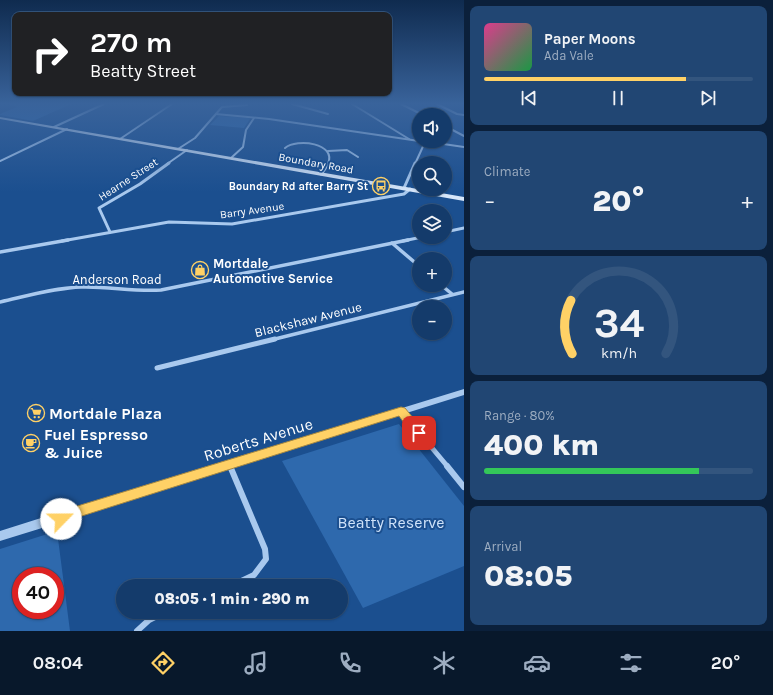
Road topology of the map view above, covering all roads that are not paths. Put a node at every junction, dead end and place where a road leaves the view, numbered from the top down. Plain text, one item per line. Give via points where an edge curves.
1 (58, 133) edge
2 (91, 133) edge
3 (128, 133) edge
4 (199, 133) edge
5 (245, 133) edge
6 (368, 133) edge
7 (400, 133) edge
8 (120, 139) junction
9 (409, 139) junction
10 (412, 140) edge
11 (452, 146) edge
12 (285, 148) dead end
13 (423, 148) edge
14 (464, 148) edge
15 (178, 149) junction
16 (353, 149) dead end
17 (187, 150) junction
18 (348, 150) junction
19 (328, 151) junction
20 (358, 157) dead end
21 (231, 158) junction
22 (0, 161) edge
23 (321, 174) junction
24 (407, 189) junction
25 (464, 199) edge
26 (464, 228) edge
27 (452, 231) edge
28 (110, 232) junction
29 (412, 239) edge
30 (392, 243) junction
31 (0, 252) edge
32 (412, 260) edge
33 (450, 292) edge
34 (464, 292) edge
35 (452, 294) junction
36 (0, 302) edge
37 (157, 368) dead end
38 (464, 392) edge
39 (401, 411) junction
40 (229, 465) junction
41 (464, 486) edge
42 (0, 536) edge
43 (246, 579) edge
44 (151, 619) edge
45 (137, 631) edge

1 - 22 street
2 - 8 main road, Boundary Road
3 - 8 street
4 - 15 street
5 - 21 street via 243,147
6 - 9 street
7 - 9 street
8 - 15 main road, Boundary Road
9 - 10 street
11 - 14 street
12 - 19 street via 289,144 299,142 316,145
13 - 24 street
15 - 17 main road, Boundary Road
16 - 18 street
17 - 21 main road, Boundary Road
17 - 28 street, Hearne Street via 140,184 99,208
18 - 19 street
18 - 20 street
19 - 23 street via 330,161
21 - 23 main road, Boundary Road
23 - 24 main road, Boundary Road
24 - 25 main road, Boundary Road
24 - 28 street, Barry Avenue via 404,194 232,224 174,222
26 - 27 street
28 - 31 street, Barry Avenue
29 - 30 street, Anderson Road
30 - 32 street
30 - 36 street, Anderson Road via 161,290 81,287
33 - 35 street
34 - 35 street, Blackshaw Avenue
35 - 37 street, Blackshaw Avenue
38 - 39 street, Roberts Avenue
39 - 40 street, Roberts Avenue
39 - 41 street
40 - 42 street, Roberts Avenue via 61,517 55,526 48,526 45,522
40 - 43 street via 265,549 266,559 254,575
44 - 45 street

